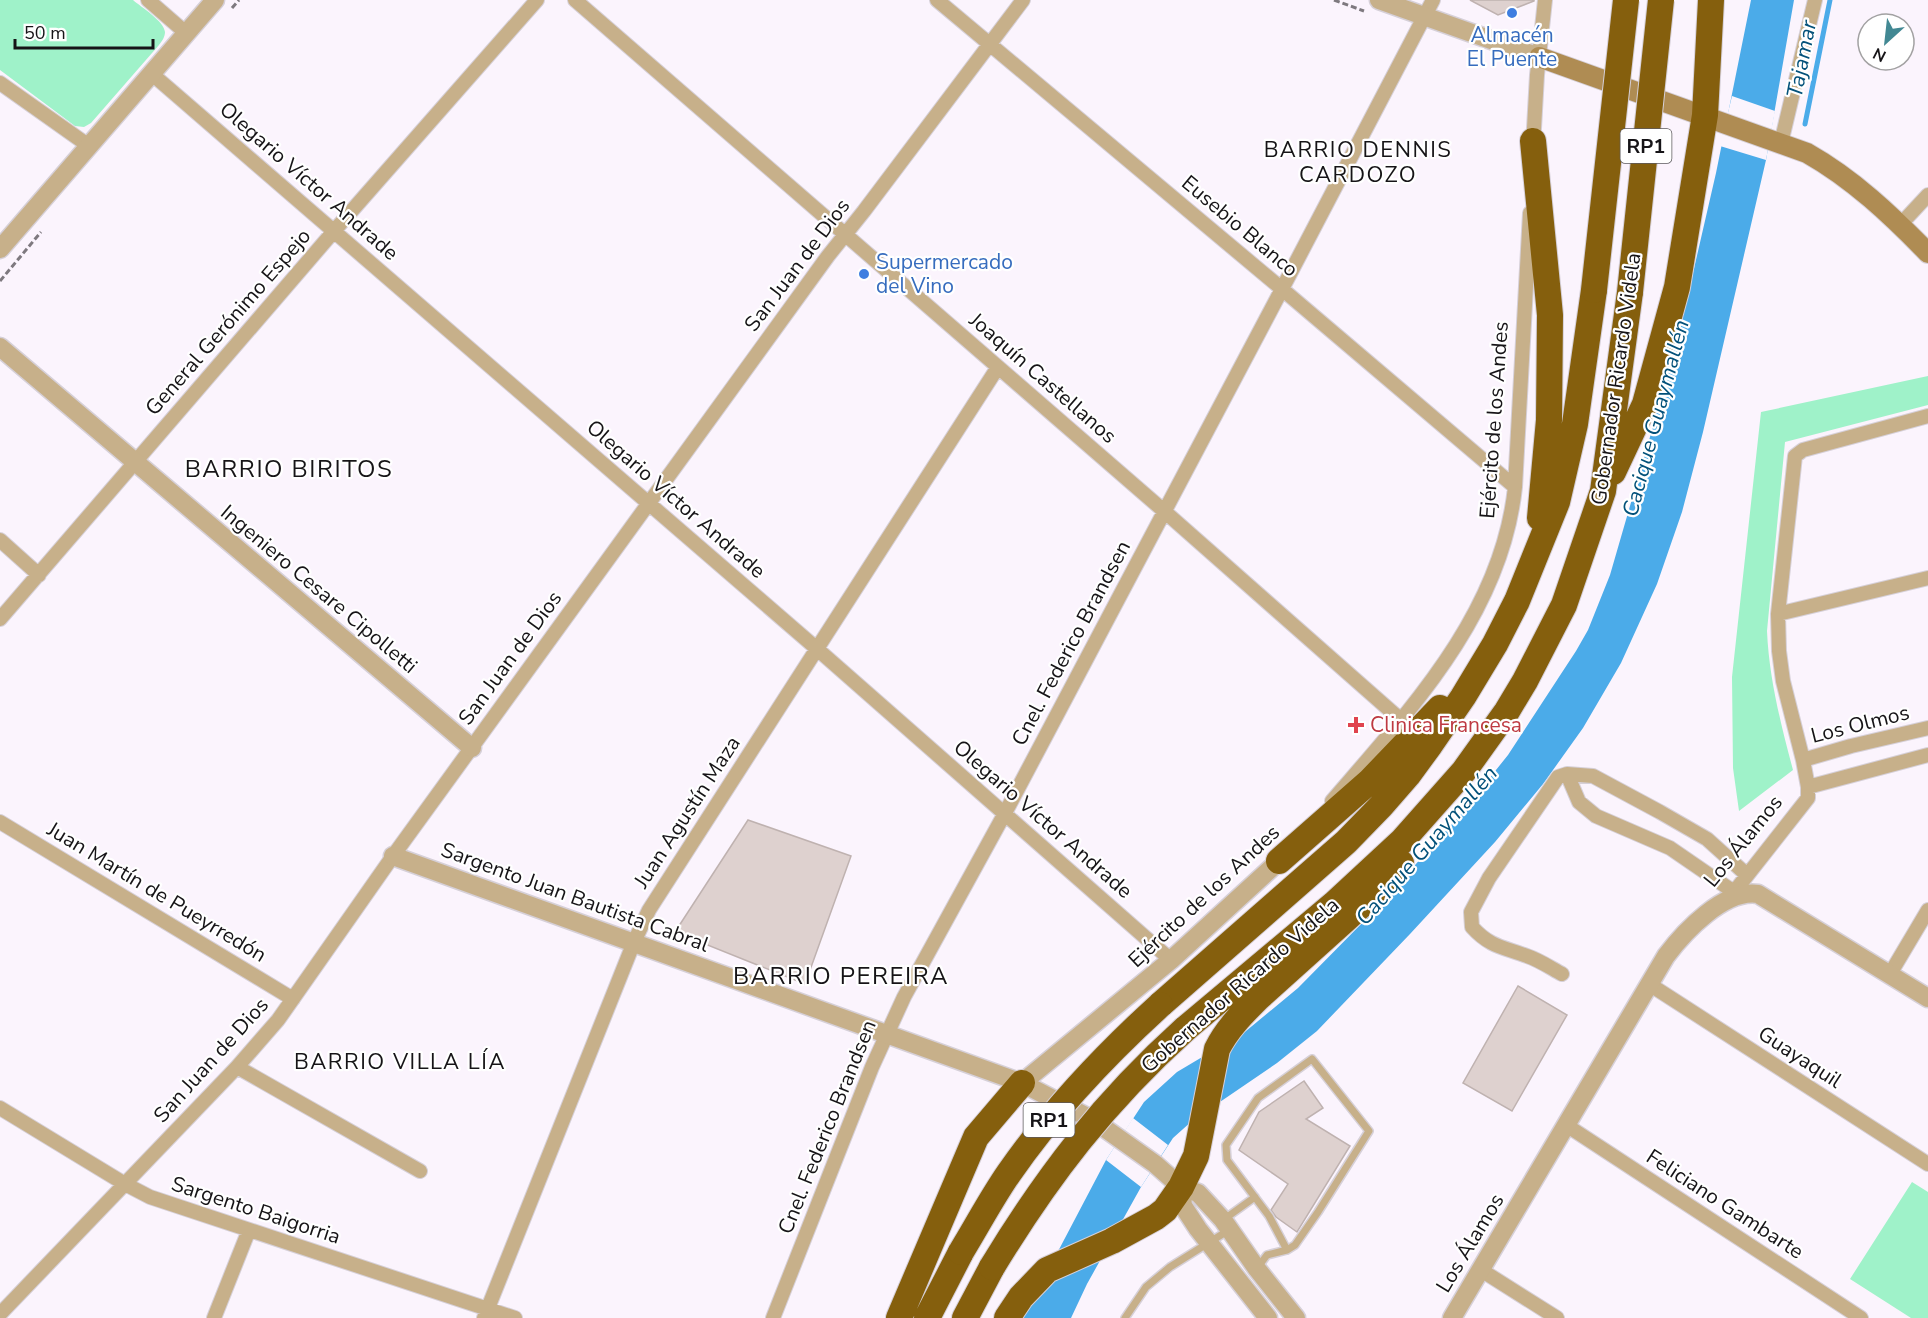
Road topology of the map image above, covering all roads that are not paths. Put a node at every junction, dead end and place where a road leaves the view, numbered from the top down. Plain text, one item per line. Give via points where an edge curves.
1 (147, 0) edge
2 (215, 0) edge
3 (537, 0) edge
4 (575, 0) edge
5 (937, 0) edge
6 (1023, 0) edge
7 (1379, 0) edge
8 (1545, 0) edge
9 (1626, 0) edge
10 (1661, 0) edge
11 (1711, 0) edge
12 (1815, 0) edge
13 (1428, 8) edge
14 (186, 33) junction
15 (989, 45) junction
16 (1539, 57) junction
17 (152, 74) junction
18 (0, 83) edge
19 (1715, 119) junction
20 (1533, 141) junction
21 (1775, 141) junction
22 (89, 147) junction
23 (1928, 195) edge
24 (1900, 225) junction
25 (334, 231) junction
26 (845, 234) junction
27 (0, 249) edge
28 (1928, 253) edge
29 (1282, 289) junction
30 (0, 347) edge
31 (998, 367) junction
32 (1928, 416) edge
33 (136, 462) junction
34 (1515, 487) junction
35 (1603, 491) junction
36 (648, 503) junction
37 (1164, 511) junction
38 (0, 540) edge
39 (1536, 556) junction
40 (39, 575) junction
41 (1928, 578) edge
42 (1778, 614) junction
43 (0, 619) edge
44 (1495, 644) junction
45 (816, 648) junction
46 (1401, 720) junction
47 (1928, 728) edge
48 (472, 748) junction
49 (1928, 755) edge
50 (1803, 760) junction
51 (1464, 771) junction
52 (1567, 774) junction
53 (1808, 787) junction
54 (1005, 813) junction
55 (0, 822) edge
56 (393, 856) junction
57 (1279, 861) junction
58 (1747, 874) junction
59 (1730, 897) junction
60 (1928, 910) edge
61 (633, 942) junction
62 (1171, 960) junction
63 (1562, 974) dead end
64 (1890, 974) junction
65 (1649, 984) junction
66 (1928, 998) edge
67 (292, 999) junction
68 (887, 1034) junction
69 (237, 1067) junction
70 (1022, 1083) junction
71 (0, 1108) edge
72 (1566, 1125) junction
73 (1928, 1164) edge
74 (420, 1172) dead end
75 (125, 1184) junction
76 (1181, 1187) junction
77 (1256, 1197) junction
78 (1226, 1225) junction
79 (249, 1230) junction
80 (1209, 1242) junction
81 (1287, 1250) junction
82 (1257, 1269) junction
83 (1481, 1270) junction
84 (486, 1313) edge
85 (0, 1314) edge
86 (214, 1318) edge
87 (515, 1318) edge
88 (773, 1318) edge
89 (899, 1318) edge
90 (927, 1318) edge
91 (965, 1318) edge
92 (1007, 1318) edge
93 (1125, 1318) edge
94 (1268, 1318) edge
95 (1296, 1318) edge
96 (1452, 1318) edge
97 (1557, 1318) edge
98 (1861, 1318) edge

1 - 14 street
2 - 14 street
3 - 25 street, General Gerónimo Espejo
4 - 26 street, Joaquín Castellanos
5 - 15 street, Eusebio Blanco
6 - 15 street, San Juan de Dios
7 - 13 street
8 - 16 street, Ejército de los Andes
9 - 39 highway, Gobernador Ricardo Videla / RP1, bridge via 1575,424 1557,502
10 - 35 highway, Gobernador Ricardo Videla / RP1, bridge via 1630,292
11 - 19 highway
12 - 21 street
13 - 16 street
13 - 29 street, Cnel. Federico Brandsen
14 - 17 street
15 - 26 street, San Juan de Dios
15 - 29 street, Eusebio Blanco
16 - 19 main road
16 - 20 street, Ejército de los Andes
17 - 22 street
17 - 25 street, Olegario Víctor Andrade
18 - 22 street
19 - 21 main road
19 - 35 highway via 1645,404
20 - 34 street, Ejército de los Andes
20 - 39 highway via 1550,315 1549,420
21 - 24 main road via 1807,153 1843,175
22 - 27 street
23 - 24 street
24 - 28 main road
25 - 33 street, General Gerónimo Espejo
25 - 36 street, Olegario Víctor Andrade
26 - 31 street, Joaquín Castellanos
26 - 36 street, San Juan de Dios
29 - 34 street, Eusebio Blanco
29 - 37 street, Cnel. Federico Brandsen
30 - 33 street, Ingeniero Cesare Cipolletti
31 - 37 street, Joaquín Castellanos
31 - 45 street, Juan Agustín Maza
32 - 42 street, Los Álamos via 1803,450 1795,456
33 - 40 street, General Gerónimo Espejo
33 - 48 street, Ingeniero Cesare Cipolletti
34 - 46 street, Ejército de los Andes via 1507,534 1481,598 1444,664
35 - 51 highway, Gobernador Ricardo Videla / RP1 via 1564,605 1543,650 1507,711
36 - 45 street, Olegario Víctor Andrade
36 - 48 street, San Juan de Dios
37 - 46 street, Joaquín Castellanos
37 - 54 street, Cnel. Federico Brandsen
38 - 40 street
39 - 44 highway, Gobernador Ricardo Videla / RP1
40 - 43 street, General Gerónimo Espejo
41 - 42 street
42 - 50 street, Los Álamos via 1783,681
44 - 57 highway via 1370,781
44 - 90 highway, Gobernador Ricardo Videla / RP1, bridge via 1430,745 1381,806 1346,843 1102,1059 1051,1118 1009,1174 961,1252
45 - 54 street, Olegario Víctor Andrade
45 - 61 street, Juan Agustín Maza via 649,910
46 - 57 street, Ejército de los Andes
47 - 50 street, Los Olmos
48 - 56 street, San Juan de Dios
49 - 53 street
50 - 53 street, Los Álamos
51 - 76 highway via 1415,848 1377,891 1227,1032 1217,1049 1196,1156
51 - 91 highway, Gobernador Ricardo Videla / RP1, bridge via 1369,874 1185,1029 1120,1090 1023,1216
52 - 58 street via 1593,776 1660,812 1707,839
52 - 59 street via 1579,802 1596,816 1670,848
52 - 63 street via 1558,777 1538,804 1471,912 1472,927 1496,947 1529,956
53 - 58 street, Los Álamos via 1808,798
54 - 62 street, Olegario Víctor Andrade
54 - 68 street, Cnel. Federico Brandsen
55 - 67 street, Juan Martín de Pueyrredón
56 - 61 street, Sargento Juan Bautista Cabral
56 - 67 street, San Juan de Dios
57 - 62 street, Ejército de los Andes
58 - 59 street, Los Álamos
59 - 64 street via 1751,893 1764,896
59 - 65 street, Los Álamos via 1677,941
60 - 64 street
61 - 68 street, Sargento Juan Bautista Cabral
61 - 84 street, Juan Agustín Maza
62 - 70 street, Ejército de los Andes
64 - 66 street
65 - 72 street, Los Álamos
65 - 73 street, Guayaquil
67 - 69 street, San Juan de Dios
68 - 70 street, Sargento Juan Bautista Cabral
68 - 88 street, Cnel. Federico Brandsen
69 - 74 street
69 - 75 street, San Juan de Dios
70 - 76 street, Sargento Juan Bautista Cabral via 1076,1110 1119,1138
70 - 89 highway via 976,1137
71 - 75 street, Sargento Baigorria
72 - 83 street, Los Álamos
72 - 98 street, Feliciano Gambarte
75 - 79 street, Sargento Baigorria via 150,1197
75 - 85 street, San Juan de Dios
76 - 78 street, Sargento Juan Bautista Cabral via 1198,1193
76 - 80 street via 1183,1206
76 - 92 highway via 1156,1217 1047,1270
77 - 78 lane
77 - 81 lane
77 - 81 lane via 1227,1160 1226,1144 1258,1098 1312,1059 1369,1131 1318,1212
78 - 80 lane
78 - 82 street, Sargento Juan Bautista Cabral
79 - 84 street, Sargento Baigorria
79 - 86 street
80 - 93 lane via 1146,1287
80 - 94 street
81 - 82 lane via 1267,1255
82 - 95 street, Sargento Juan Bautista Cabral
83 - 96 street, Los Álamos
83 - 97 street
84 - 87 street, Sargento Baigorria

